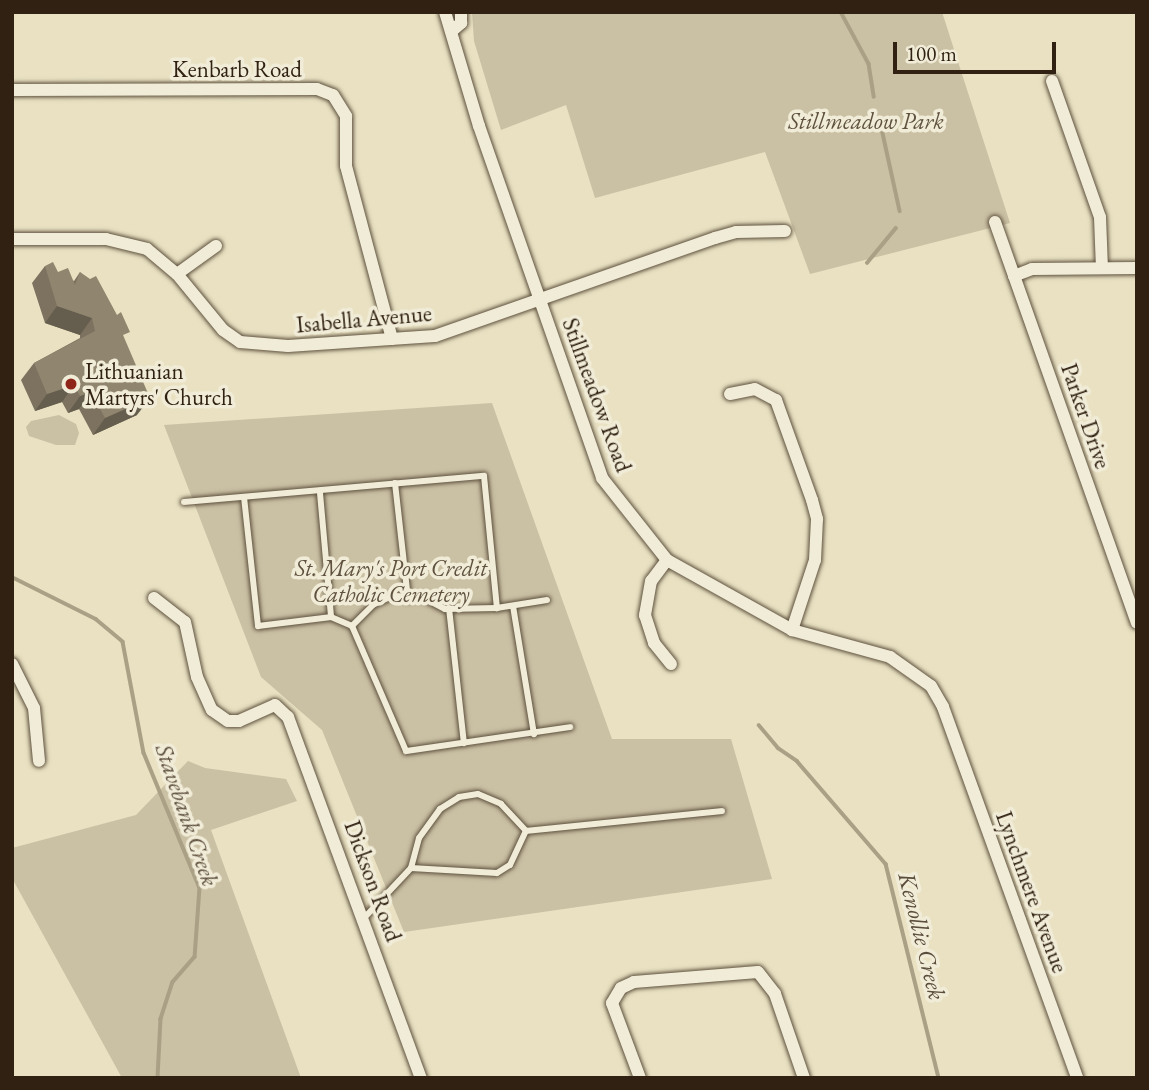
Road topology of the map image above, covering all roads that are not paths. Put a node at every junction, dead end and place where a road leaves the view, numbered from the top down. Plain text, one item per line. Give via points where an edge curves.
1 (445, 12) edge
2 (461, 12) edge
3 (453, 30) junction
4 (1052, 81) dead end
5 (12, 90) edge
6 (995, 222) dead end
7 (785, 231) dead end
8 (12, 239) edge
9 (216, 246) dead end
10 (1101, 268) junction
11 (1137, 268) edge
12 (177, 274) junction
13 (1014, 275) junction
14 (541, 302) junction
15 (392, 339) junction
16 (730, 394) dead end
17 (395, 482) junction
18 (320, 493) junction
19 (244, 497) junction
20 (184, 502) dead end
21 (667, 560) junction
22 (154, 598) dead end
23 (408, 599) junction
24 (547, 600) dead end
25 (513, 606) junction
26 (449, 608) junction
27 (497, 608) junction
28 (331, 617) junction
29 (1137, 623) edge
30 (352, 626) junction
31 (792, 630) junction
32 (12, 664) edge
33 (671, 664) dead end
34 (948, 721) joint
35 (570, 727) dead end
36 (534, 734) junction
37 (464, 743) junction
38 (40, 761) dead end
39 (722, 811) dead end
40 (526, 831) junction
41 (411, 868) junction
42 (365, 918) junction
43 (421, 1078) edge
44 (639, 1078) edge
45 (804, 1078) edge
46 (1077, 1078) edge

1 - 3 street, Stillmeadow Road via 445,22
2 - 3 street via 461,23
3 - 14 street, Stillmeadow Road via 478,126
4 - 10 street via 1100,217
5 - 15 street, Kenbarb Road via 317,89 333,95 346,116 346,166
6 - 13 street, Parker Drive
7 - 14 street, Isabella Avenue via 736,232 715,238
8 - 12 street, Isabella Avenue via 132,244 147,249
9 - 12 street
10 - 11 street
10 - 13 street via 1032,270
12 - 15 street, Isabella Avenue via 223,330 240,342 288,346
13 - 29 street, Parker Drive
14 - 15 street, Isabella Avenue via 435,337
14 - 21 street, Stillmeadow Road via 602,478
16 - 31 street via 755,389 776,400 817,519 816,560
17 - 18 lane
17 - 23 lane
17 - 27 lane via 484,476
18 - 19 lane
18 - 28 lane
19 - 20 lane
19 - 28 lane via 258,626
21 - 31 street, Stillmeadow Road
21 - 33 street via 651,580 645,615 654,643
22 - 42 street, Dickson Road via 184,622 197,677 212,710 221,718 239,721 275,705 288,717
23 - 26 lane via 424,598
23 - 30 lane via 392,596 382,600
24 - 25 lane
25 - 27 lane
25 - 36 lane
26 - 27 lane
26 - 37 lane
28 - 30 lane
30 - 37 lane via 406,751
31 - 34 street, Stillmeadow Road via 906,665 939,696
32 - 38 street via 34,708
34 - 46 street, Lynchmere Avenue
35 - 36 lane
36 - 37 lane
39 - 40 lane
40 - 41 lane via 510,865 498,873
40 - 41 lane via 501,804 478,794 459,797 440,809 419,838
41 - 42 lane
42 - 43 street, Dickson Road
44 - 45 street via 612,1003 621,988 634,982 758,972 775,994

